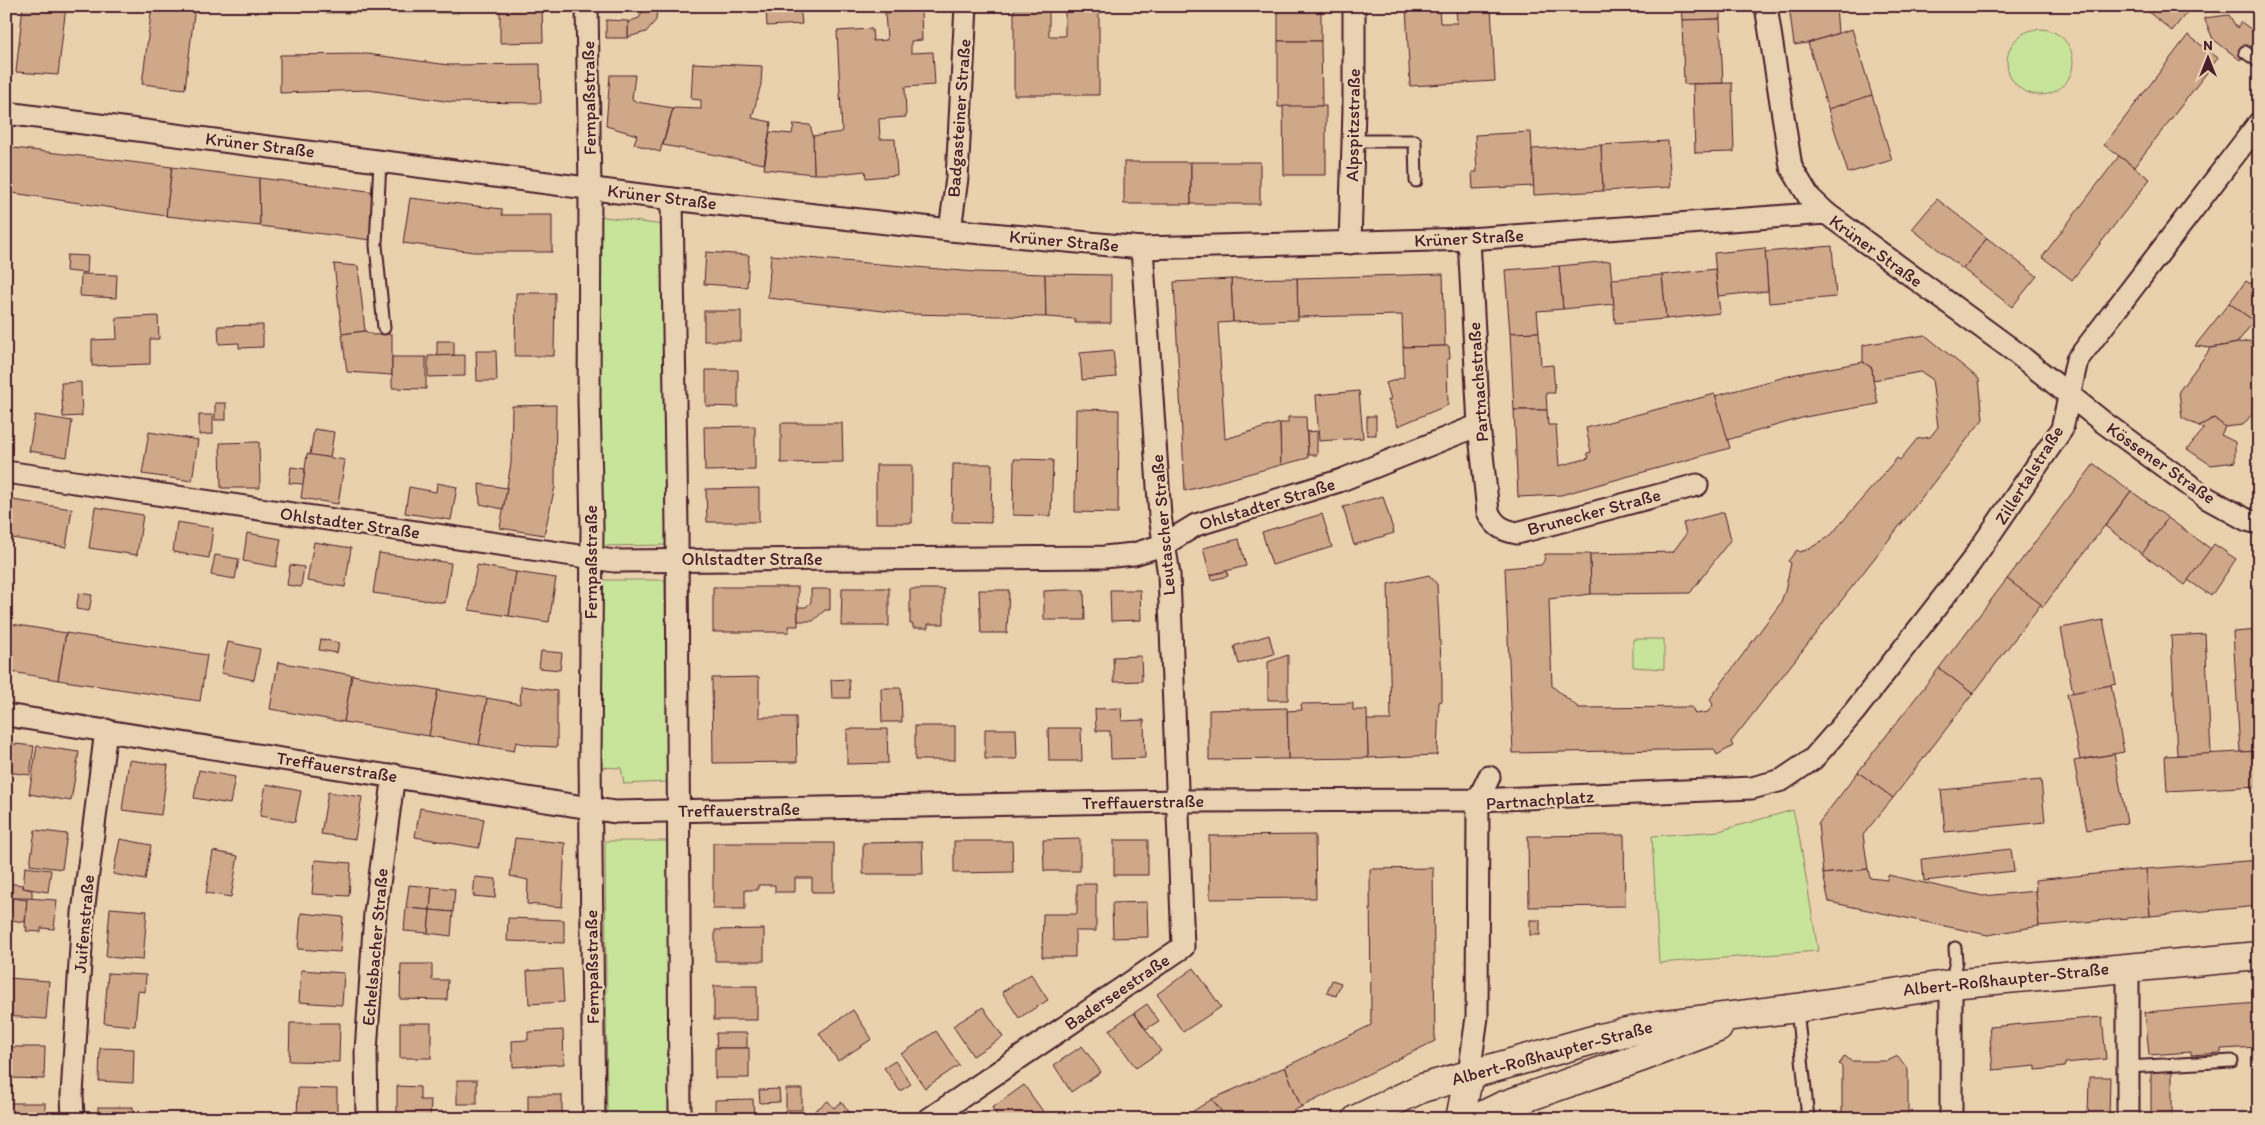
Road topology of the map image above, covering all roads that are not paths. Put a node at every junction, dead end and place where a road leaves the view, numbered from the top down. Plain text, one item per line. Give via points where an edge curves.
1 (587, 6) edge
2 (966, 6) edge
3 (1354, 6) edge
4 (1766, 6) edge
5 (2245, 52) dead end
6 (2259, 62) edge
7 (6, 113) edge
8 (2259, 123) edge
9 (1353, 141) junction
10 (380, 161) junction
11 (1416, 182) dead end
12 (590, 188) junction
13 (672, 198) junction
14 (1826, 213) junction
15 (950, 230) junction
16 (1469, 239) junction
17 (1350, 243) junction
18 (1142, 248) junction
19 (384, 328) dead end
20 (2069, 395) junction
21 (1480, 424) junction
22 (6, 472) edge
23 (1697, 485) dead end
24 (2259, 522) edge
25 (1494, 523) joint
26 (1163, 545) junction
27 (591, 559) junction
28 (677, 560) junction
29 (6, 715) edge
30 (106, 730) junction
31 (394, 776) junction
32 (1489, 777) dead end
33 (1782, 780) joint
34 (1478, 800) junction
35 (1179, 801) junction
36 (590, 809) junction
37 (679, 811) junction
38 (1955, 948) dead end
39 (2259, 956) edge
40 (2128, 966) junction
41 (1951, 984) junction
42 (1797, 1008) junction
43 (1755, 1013) junction
44 (2232, 1061) dead end
45 (2128, 1066) junction
46 (1469, 1074) junction
47 (73, 1119) edge
48 (367, 1119) edge
49 (594, 1119) edge
50 (680, 1119) edge
51 (929, 1119) edge
52 (1357, 1119) edge
53 (1460, 1119) edge
54 (1475, 1119) edge
55 (1808, 1119) edge
56 (1951, 1119) edge
57 (2128, 1119) edge

1 - 12 street, Fernpaßstraße
2 - 15 street, Badgasteiner Straße via 958,178
3 - 9 street, Alpspitzstraße
4 - 14 street via 1791,167 1809,197
5 - 6 lane
7 - 10 street, Krüner Straße
8 - 20 street, Zillertalstraße via 2226,173 2077,360
9 - 11 lane via 1415,140
9 - 17 street, Alpspitzstraße
10 - 12 street, Krüner Straße
10 - 19 lane via 376,245
12 - 13 street, Krüner Straße
12 - 27 street, Fernpaßstraße
13 - 15 street, Krüner Straße
13 - 28 street
14 - 16 street, Krüner Straße
14 - 20 street, Krüner Straße
15 - 18 street, Krüner Straße
16 - 17 street, Krüner Straße
16 - 21 street, Partnachstraße
17 - 18 street, Krüner Straße
18 - 26 street, Leutascher Straße
20 - 24 street, Kössener Straße via 2207,498 2247,520
20 - 33 street, Zillertalstraße via 2062,429 1970,562 1848,719 1813,759
21 - 25 street, Partnachstraße via 1488,512
21 - 26 street, Ohlstadter Straße via 1339,481 1196,524
22 - 27 street, Ohlstadter Straße
23 - 25 street, Brunecker Straße via 1517,533 1503,530
26 - 28 street, Ohlstadter Straße via 1134,554 1104,557
26 - 35 street, Leutascher Straße via 1169,575
27 - 28 street, Ohlstadter Straße
27 - 36 street, Fernpaßstraße
28 - 37 street
29 - 30 street, Treffauerstraße
30 - 31 street, Treffauerstraße
30 - 47 street, Juifenstraße via 83,913
31 - 36 street, Treffauerstraße
31 - 48 street, Echelsbacher Straße via 374,913 366,1052
32 - 34 street
33 - 34 street, Partnachplatz via 1752,788 1694,792
34 - 35 street, Treffauerstraße
34 - 46 street, Partnachplatz via 1477,1017
35 - 37 street, Treffauerstraße
35 - 51 street, Baderseestraße via 1184,947
36 - 37 street, Treffauerstraße
36 - 49 street, Fernpaßstraße
37 - 50 street
38 - 41 lane
39 - 40 main road, Albert-Roßhaupter-Straße
40 - 41 main road, Albert-Roßhaupter-Straße
40 - 45 street
41 - 42 main road, Albert-Roßhaupter-Straße
41 - 56 street
42 - 43 main road, Albert-Roßhaupter-Straße
42 - 55 lane
43 - 46 main road, Albert-Roßhaupter-Straße via 1658,1025
43 - 54 main road, Albert-Roßhaupter-Straße via 1502,1106
44 - 45 lane
45 - 57 street
46 - 52 main road, Albert-Roßhaupter-Straße via 1422,1088
46 - 53 main road

